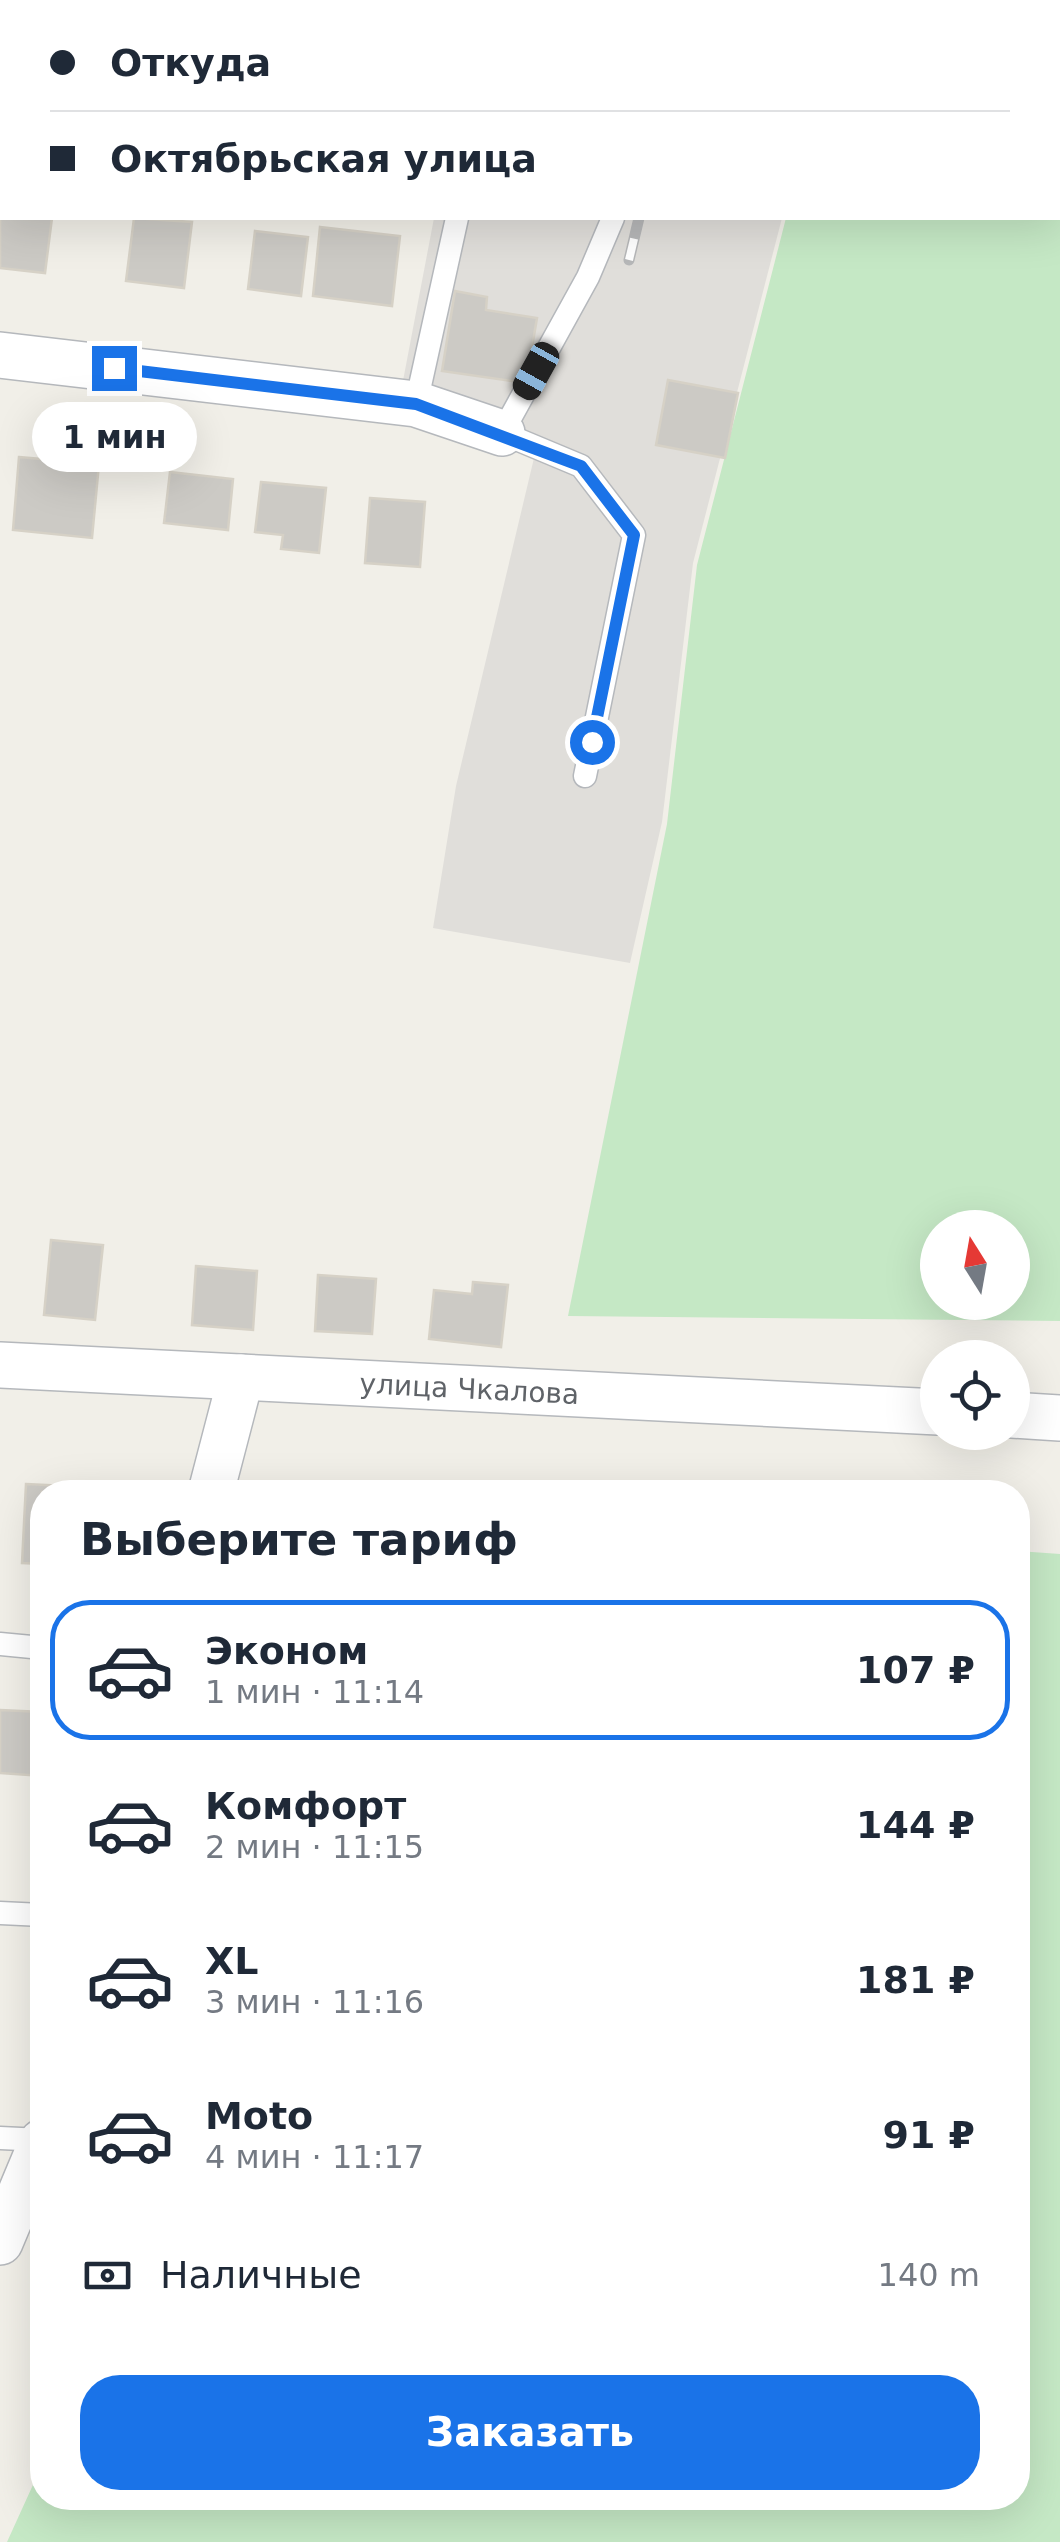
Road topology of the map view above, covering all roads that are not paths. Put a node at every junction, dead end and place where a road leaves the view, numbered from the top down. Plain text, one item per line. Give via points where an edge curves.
1 (458, 220) edge
2 (612, 220) edge
3 (0, 355) edge
4 (416, 404) junction
5 (502, 434) junction
6 (585, 776) dead end
7 (0, 1366) edge
8 (242, 1377) junction
9 (920, 1411) edge
10 (1030, 1417) edge
11 (1060, 1418) edge
12 (214, 1480) edge
13 (0, 1644) edge
14 (30, 1647) edge
15 (0, 1913) edge
16 (30, 1914) edge
17 (0, 2138) edge
18 (30, 2140) edge
19 (30, 2170) edge
20 (0, 2242) edge

1 - 4 lane
2 - 5 lane
3 - 4 street
4 - 5 street
5 - 6 lane via 581,466 634,535
7 - 8 street, улица Чкалова
8 - 9 street, улица Чкалова
8 - 12 street
10 - 11 street
13 - 14 lane
15 - 16 lane
17 - 18 lane
19 - 20 street

